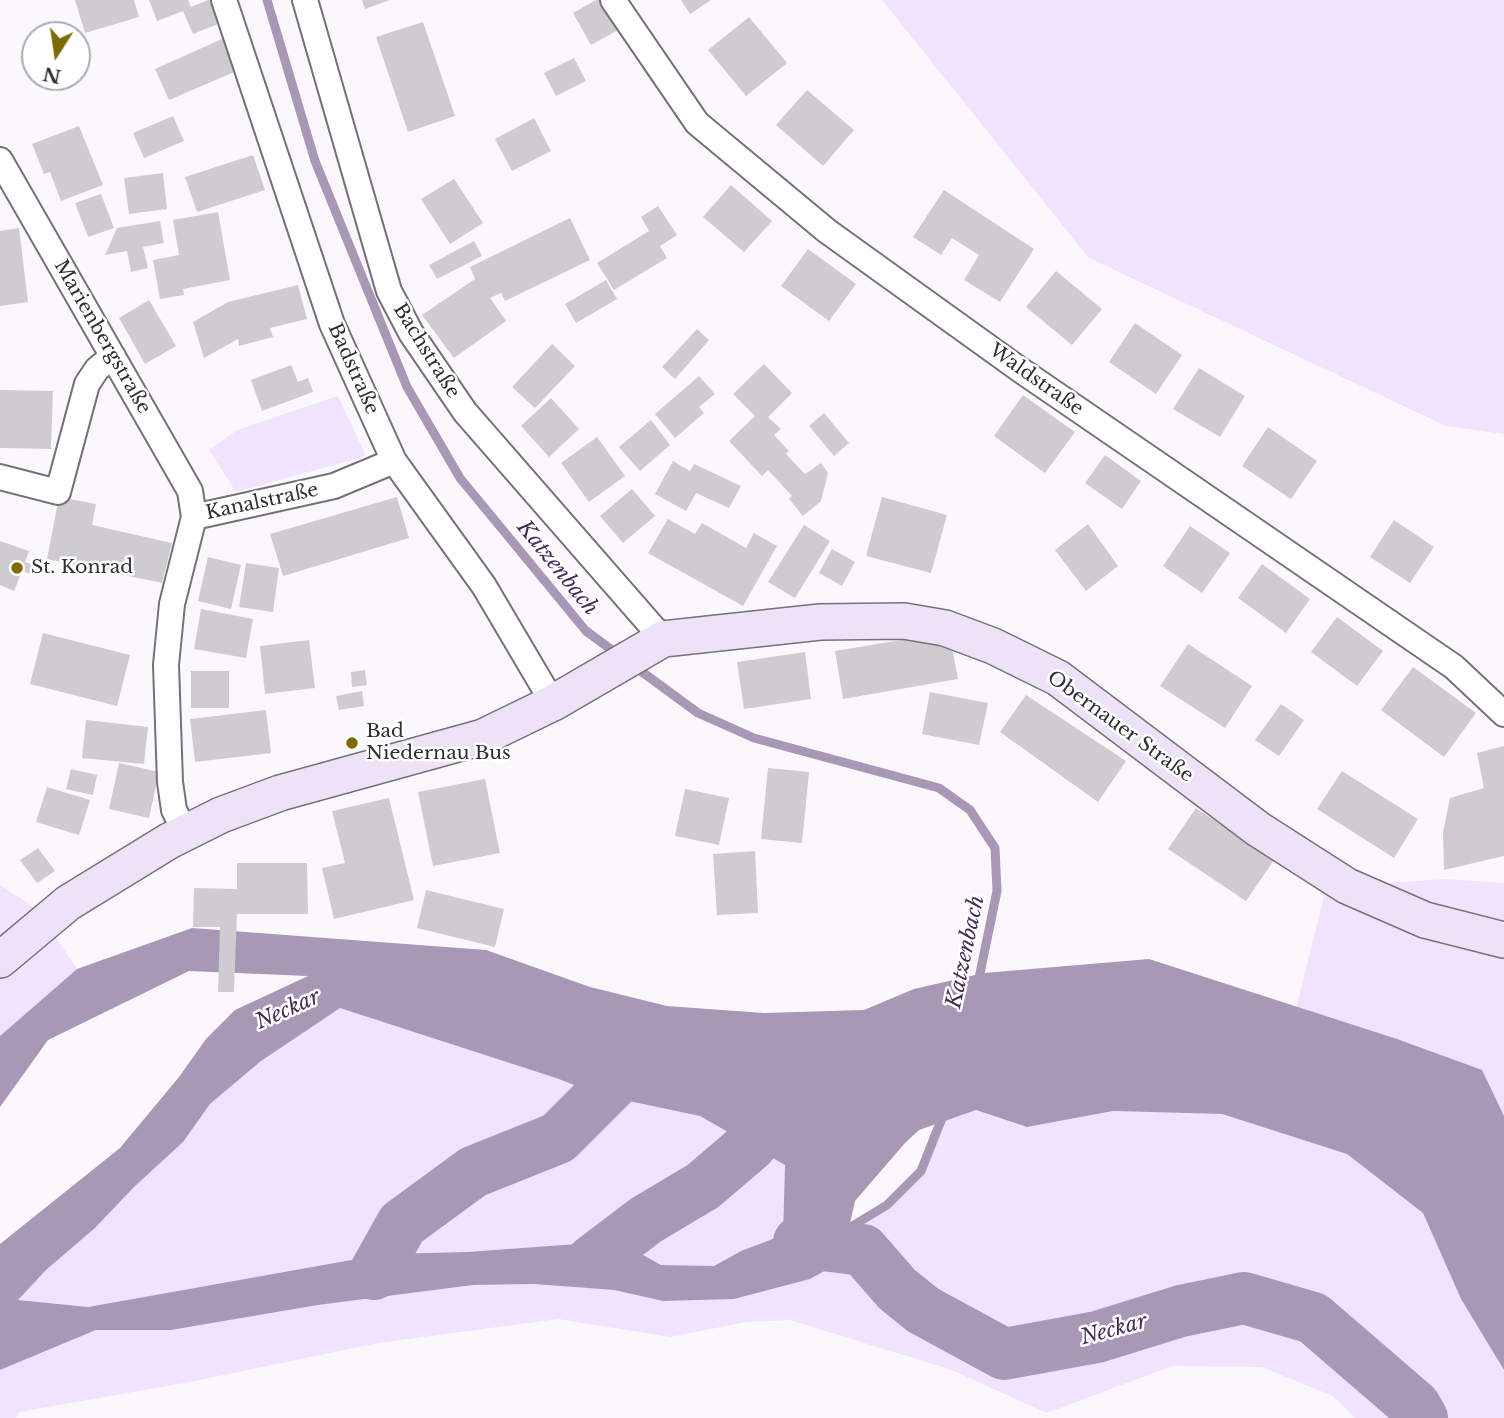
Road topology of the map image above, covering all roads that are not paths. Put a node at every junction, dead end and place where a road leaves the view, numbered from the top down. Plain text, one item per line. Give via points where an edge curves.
1 (224, 0) edge
2 (305, 0) edge
3 (613, 0) edge
4 (0, 160) edge
5 (113, 356) junction
6 (394, 461) junction
7 (0, 477) edge
8 (194, 517) junction
9 (651, 645) junction
10 (565, 696) junction
11 (1504, 713) edge
12 (185, 832) junction
13 (1504, 940) edge
14 (0, 960) edge

1 - 6 street, Badstraße via 332,324
2 - 9 street, Bachstraße via 389,291 411,333 465,412
3 - 11 street, Waldstraße via 697,123 827,231 1019,369 1454,667
4 - 5 street, Marienbergstraße
5 - 7 street via 87,384 58,492
5 - 8 street, Marienbergstraße via 190,491
6 - 8 street, Kanalstraße via 334,486
6 - 10 street, Badstraße
8 - 12 street, Kanalstraße via 172,604 166,665 170,782 174,810
9 - 10 main road
9 - 13 main road, Obernauer Straße via 820,622 904,621 945,628 1058,678 1258,829 1347,886 1425,920
10 - 12 main road via 483,737 279,793
12 - 14 main road via 68,903

